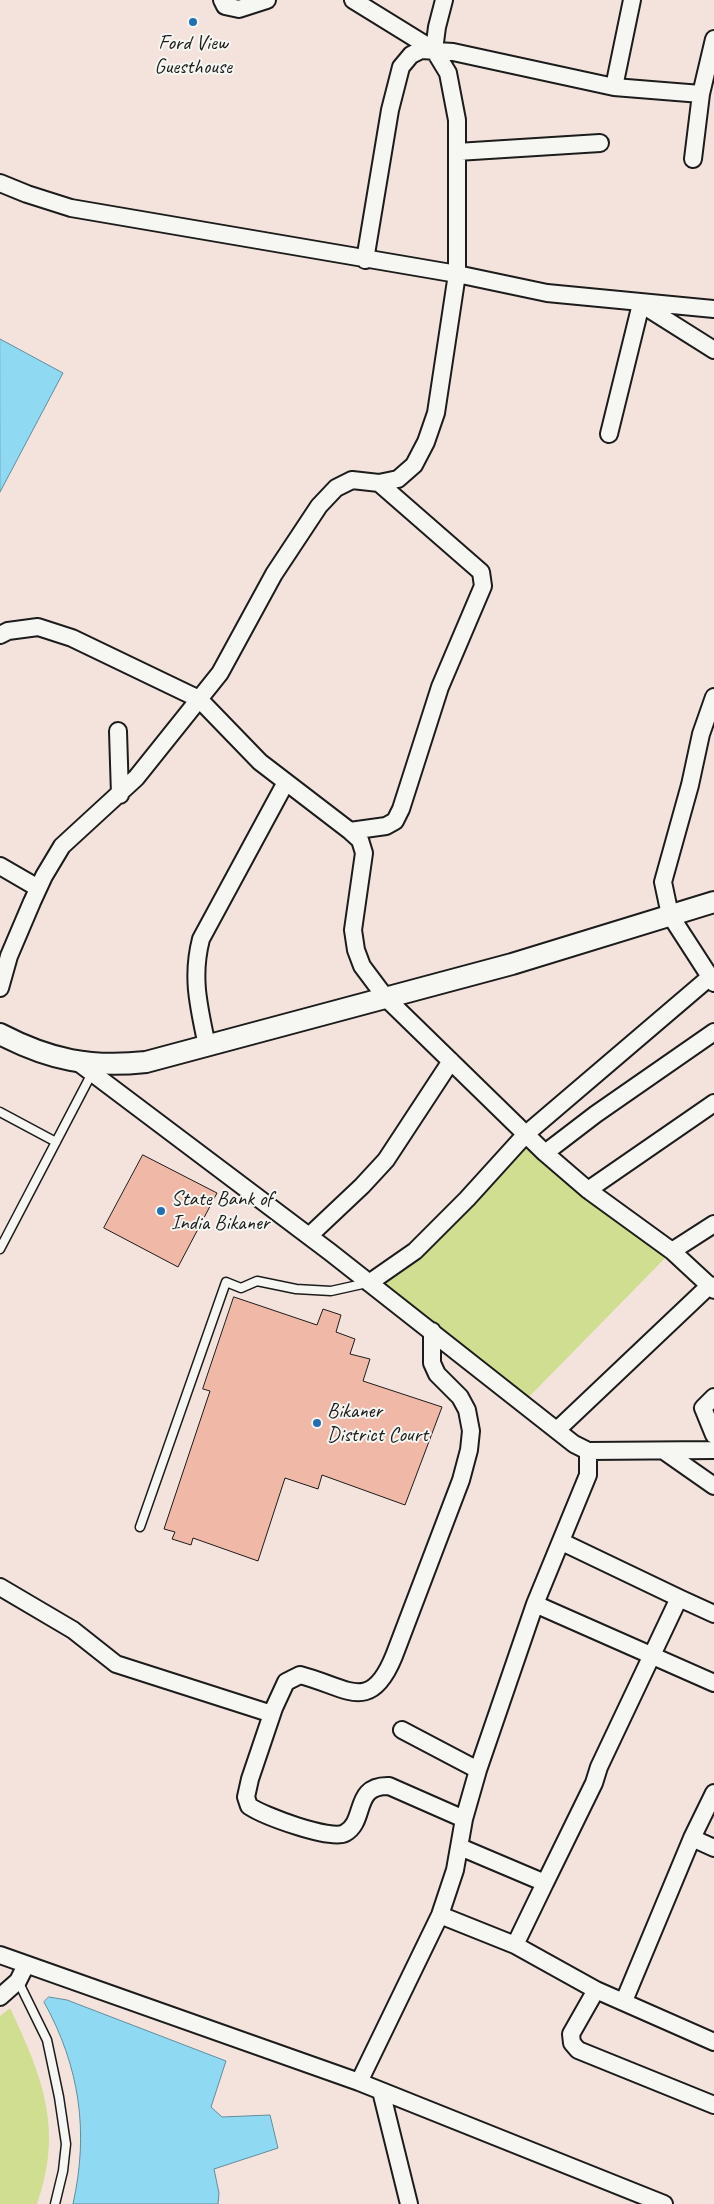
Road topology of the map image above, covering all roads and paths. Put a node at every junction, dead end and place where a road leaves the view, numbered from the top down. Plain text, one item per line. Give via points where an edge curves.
1 (222, 0) edge
2 (267, 0) edge
3 (353, 0) edge
4 (444, 0) edge
5 (632, 0) edge
6 (714, 43) edge
7 (434, 50) junction
8 (614, 87) junction
9 (701, 94) junction
10 (600, 143) dead end
11 (457, 152) junction
12 (693, 159) dead end
13 (0, 184) edge
14 (365, 260) junction
15 (457, 274) junction
16 (641, 304) junction
17 (714, 309) edge
18 (714, 350) edge
19 (610, 434) dead end
20 (380, 483) junction
21 (0, 635) edge
22 (714, 697) edge
23 (199, 699) junction
24 (118, 731) dead end
25 (286, 782) junction
26 (120, 795) junction
27 (350, 831) junction
28 (0, 866) edge
29 (38, 888) junction
30 (714, 902) edge
31 (670, 915) junction
32 (712, 980) edge
33 (0, 988) edge
34 (386, 998) junction
35 (714, 1032) edge
36 (0, 1034) edge
37 (207, 1046) junction
38 (451, 1061) junction
39 (85, 1068) junction
40 (714, 1103) edge
41 (0, 1112) edge
42 (526, 1134) junction
43 (56, 1142) junction
44 (545, 1153) junction
45 (588, 1190) junction
46 (714, 1224) edge
47 (309, 1236) junction
48 (0, 1249) edge
49 (672, 1250) junction
50 (369, 1282) junction
51 (712, 1288) edge
52 (432, 1331) junction
53 (714, 1397) edge
54 (557, 1430) junction
55 (714, 1435) edge
56 (714, 1450) edge
57 (664, 1451) junction
58 (588, 1452) junction
59 (714, 1486) edge
60 (140, 1527) dead end
61 (562, 1542) junction
62 (0, 1587) edge
63 (679, 1598) junction
64 (536, 1604) junction
65 (714, 1614) edge
66 (652, 1654) junction
67 (714, 1683) edge
68 (272, 1714) junction
69 (402, 1730) dead end
70 (478, 1770) junction
71 (714, 1793) edge
72 (464, 1819) junction
73 (692, 1838) junction
74 (460, 1847) junction
75 (714, 1848) edge
76 (545, 1883) junction
77 (440, 1915) junction
78 (515, 1946) junction
79 (0, 1954) edge
80 (26, 1965) junction
81 (18, 1982) junction
82 (596, 1990) junction
83 (0, 1997) edge
84 (624, 2001) junction
85 (714, 2042) edge
86 (359, 2082) junction
87 (381, 2091) junction
88 (714, 2105) edge
89 (55, 2204) edge
90 (409, 2204) edge
91 (664, 2204) edge

1 - 2 street via 225,6 239,8
3 - 7 street
4 - 7 street
5 - 8 street
6 - 9 street
7 - 8 street via 476,56
7 - 11 street via 448,73 454,94
7 - 14 street via 421,50 411,55 401,67
8 - 9 street
9 - 12 street
10 - 11 street
11 - 15 street
13 - 14 street via 71,208
14 - 15 street
15 - 16 street via 547,293
15 - 20 street via 436,412 426,442 414,465 398,479
16 - 17 street
16 - 18 street
16 - 19 street
20 - 23 street via 352,480 336,488 319,506 274,574 220,673
20 - 27 street via 481,572 483,586 440,687 395,821 386,826
21 - 23 street via 38,627 72,638
22 - 31 street via 706,716 663,882
23 - 25 street via 260,762
23 - 26 street
24 - 26 street
25 - 27 street
25 - 37 street via 201,939 196,957 195,991
26 - 29 street via 78,828 62,846
27 - 34 street via 360,840 364,853 353,930 356,950 362,966
28 - 29 street
29 - 33 street via 9,956
30 - 31 street
31 - 32 street
31 - 34 street via 512,964
32 - 42 street
34 - 37 street
34 - 38 street
35 - 44 street
36 - 39 street via 26,1048
37 - 39 street via 146,1062
38 - 42 street
38 - 47 street via 386,1160
39 - 43 lane
39 - 47 street
40 - 45 street
41 - 43 lane
42 - 44 street
42 - 50 street via 415,1251
43 - 48 lane
44 - 45 street
45 - 49 street
46 - 49 street
47 - 50 street
49 - 51 street
50 - 52 street
50 - 60 lane via 331,1291 257,1281 241,1288 226,1282
51 - 54 street
52 - 54 street
52 - 68 street via 432,1363 437,1374 460,1397 467,1410 469,1450 458,1489 386,1676 378,1686 366,1692 349,1692 300,1675 286,1682
53 - 55 street via 703,1408
54 - 58 street
56 - 57 street
57 - 58 street
57 - 59 street
58 - 61 street via 588,1475
61 - 63 street
61 - 64 street
62 - 68 street via 73,1630 116,1664
63 - 65 street
63 - 66 street
64 - 66 street
64 - 70 street
66 - 67 street
66 - 76 street
68 - 72 street via 246,1797 249,1806 260,1813 331,1836 345,1834 370,1791 378,1786 389,1786
69 - 70 street
70 - 72 street
71 - 73 street
72 - 74 street
73 - 75 street
73 - 84 street
74 - 76 street
74 - 77 street
76 - 78 street
77 - 78 street
77 - 86 street
78 - 82 street
79 - 80 street
80 - 81 street
80 - 86 street
81 - 83 street
81 - 89 lane via 47,2040 59,2097 66,2144
82 - 84 street
82 - 88 street via 571,2034 578,2050
84 - 85 street
86 - 87 street
87 - 90 street
87 - 91 street

